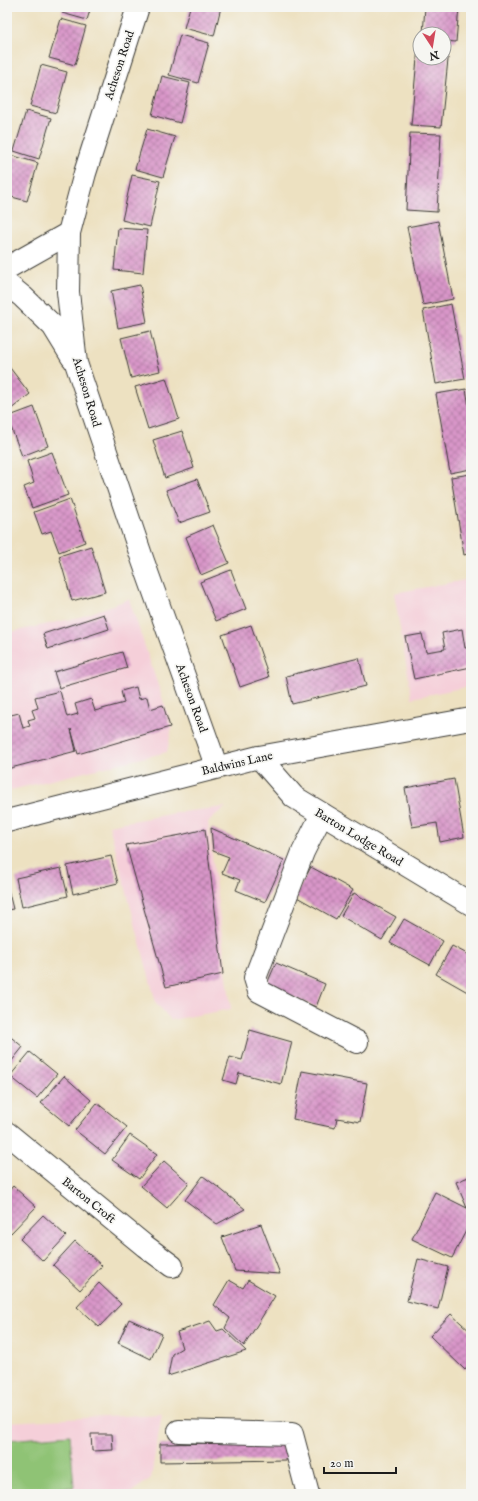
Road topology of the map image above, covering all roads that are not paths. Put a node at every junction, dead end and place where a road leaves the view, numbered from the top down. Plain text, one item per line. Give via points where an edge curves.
1 (138, 7) edge
2 (69, 233) junction
3 (7, 268) edge
4 (7, 284) edge
5 (76, 363) junction
6 (471, 719) edge
7 (259, 757) junction
8 (215, 767) junction
9 (322, 814) junction
10 (7, 821) edge
11 (471, 904) edge
12 (357, 1042) dead end
13 (7, 1133) edge
14 (172, 1266) dead end
15 (179, 1431) dead end
16 (308, 1494) edge

1 - 2 street, Acheson Road via 85,173
2 - 3 street
2 - 5 street, Acheson Road via 68,292
4 - 5 street via 53,326
5 - 8 street, Acheson Road
6 - 7 street, Baldwins Lane
7 - 8 street, Baldwins Lane
7 - 9 street, Barton Lodge Road via 294,798
8 - 10 street, Baldwins Lane
9 - 11 street, Barton Lodge Road
9 - 12 street via 303,852 255,978 259,990
13 - 14 street, Barton Croft
15 - 16 street via 292,1434

